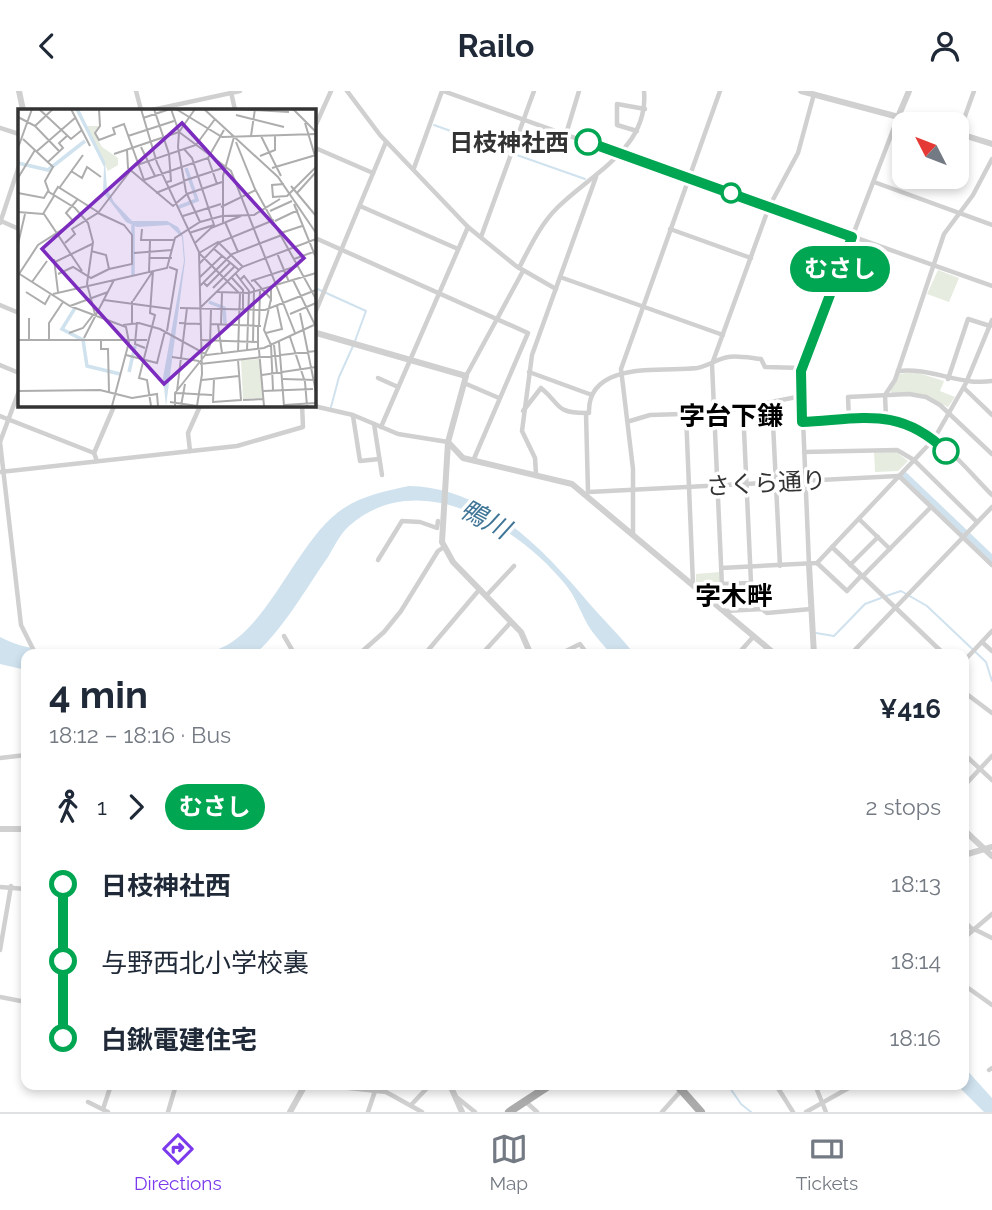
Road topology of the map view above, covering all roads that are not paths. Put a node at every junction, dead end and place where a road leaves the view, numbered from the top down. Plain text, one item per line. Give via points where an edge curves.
1 (19, 91) edge
2 (136, 91) edge
3 (240, 91) edge
4 (331, 91) edge
5 (347, 91) edge
6 (442, 91) edge
7 (534, 91) edge
8 (579, 91) edge
9 (644, 91) edge
10 (720, 91) edge
11 (804, 91) edge
12 (909, 91) edge
13 (974, 91) edge
14 (231, 92) edge
15 (814, 95) junction
16 (23, 109) edge
17 (141, 109) edge
18 (156, 109) edge
19 (645, 109) junction
20 (900, 112) edge
21 (966, 112) edge
22 (892, 115) edge
23 (524, 120) junction
24 (315, 127) edge
25 (0, 128) edge
26 (637, 131) junction
27 (892, 133) edge
28 (18, 134) edge
29 (566, 134) junction
30 (970, 137) edge
31 (386, 142) junction
32 (992, 144) edge
33 (315, 148) edge
34 (620, 153) junction
35 (992, 159) edge
36 (414, 168) junction
37 (18, 169) edge
38 (374, 173) junction
39 (596, 177) junction
40 (689, 178) junction
41 (874, 182) junction
42 (360, 206) junction
43 (769, 207) junction
44 (960, 213) junction
45 (0, 221) edge
46 (992, 225) edge
47 (468, 226) junction
48 (18, 229) edge
49 (670, 229) junction
50 (481, 237) junction
51 (852, 237) junction
52 (315, 238) edge
53 (342, 250) junction
54 (459, 250) junction
55 (751, 258) junction
56 (934, 266) junction
57 (521, 269) junction
58 (560, 277) junction
59 (992, 286) edge
60 (556, 289) junction
61 (440, 292) junction
62 (0, 305) edge
63 (643, 307) junction
64 (18, 313) edge
65 (315, 313) edge
66 (496, 317) junction
67 (991, 326) edge
68 (315, 333) edge
69 (723, 335) junction
70 (410, 361) junction
71 (0, 365) edge
72 (712, 365) junction
73 (802, 368) junction
74 (898, 371) junction
75 (529, 372) junction
76 (18, 373) edge
77 (621, 373) junction
78 (378, 378) dead end
79 (465, 379) junction
80 (948, 379) junction
81 (992, 381) edge
82 (965, 385) junction
83 (398, 387) junction
84 (18, 393) edge
85 (592, 395) junction
86 (885, 395) junction
87 (802, 396) junction
88 (499, 398) junction
89 (772, 403) junction
90 (114, 406) edge
91 (200, 406) edge
92 (304, 406) edge
93 (313, 406) edge
94 (743, 408) junction
95 (523, 411) junction
96 (586, 413) junction
97 (715, 413) junction
98 (949, 413) junction
99 (686, 414) junction
100 (353, 415) junction
101 (992, 415) edge
102 (0, 416) edge
103 (886, 418) junction
104 (7, 419) junction
105 (849, 420) junction
106 (629, 421) junction
107 (802, 422) junction
108 (377, 425) junction
109 (934, 439) junction
110 (0, 442) edge
111 (448, 442) junction
112 (190, 451) junction
113 (804, 452) junction
114 (94, 453) junction
115 (992, 454) edge
116 (379, 459) junction
117 (914, 460) junction
118 (97, 461) junction
119 (473, 461) junction
120 (1, 472) edge
121 (536, 474) junction
122 (382, 475) dead end
123 (899, 476) junction
124 (805, 481) junction
125 (775, 483) junction
126 (747, 484) junction
127 (718, 485) junction
128 (690, 487) junction
129 (634, 489) junction
130 (586, 492) junction
131 (992, 495) edge
132 (931, 507) junction
133 (992, 507) edge
134 (859, 519) junction
135 (440, 520) junction
136 (977, 522) junction
137 (633, 533) junction
138 (964, 536) junction
139 (878, 537) junction
140 (444, 547) junction
141 (832, 547) junction
142 (890, 549) junction
143 (378, 560) dead end
144 (813, 564) junction
145 (850, 565) junction
146 (992, 565) edge
147 (514, 566) dead end
148 (780, 566) junction
149 (751, 567) junction
150 (721, 568) junction
151 (862, 577) junction
152 (693, 585) junction
153 (722, 585) junction
154 (479, 590) junction
155 (485, 596) junction
156 (895, 607) junction
157 (811, 609) junction
158 (723, 611) junction
159 (511, 622) junction
160 (992, 631) edge
161 (284, 636) dead end
162 (754, 636) junction
163 (982, 642) junction
164 (364, 648) edge
165 (33, 649) edge
166 (292, 649) edge
167 (429, 649) edge
168 (486, 649) edge
169 (529, 649) edge
170 (742, 649) edge
171 (769, 649) edge
172 (814, 649) edge
173 (855, 649) edge
174 (939, 649) edge
175 (992, 651) edge
176 (969, 656) edge
177 (969, 696) edge
178 (992, 713) edge
179 (21, 756) edge
180 (992, 756) edge
181 (0, 758) edge
182 (969, 758) edge
183 (980, 768) junction
184 (969, 780) edge
185 (992, 780) edge
186 (0, 829) edge
187 (21, 829) edge
188 (969, 835) edge
189 (992, 847) edge
190 (984, 850) junction
191 (969, 854) edge
192 (992, 856) edge
193 (11, 886) junction
194 (0, 887) edge
195 (21, 888) edge
196 (992, 914) edge
197 (969, 926) edge
198 (974, 930) junction
199 (969, 934) edge
200 (992, 938) edge
201 (0, 950) edge
202 (969, 989) edge
203 (0, 997) edge
204 (21, 1001) edge
205 (992, 1005) edge
206 (110, 1090) edge
207 (175, 1090) edge
208 (301, 1090) edge
209 (376, 1090) edge
210 (381, 1090) edge
211 (426, 1090) edge
212 (452, 1090) edge
213 (542, 1090) edge
214 (679, 1090) edge
215 (683, 1090) edge
216 (779, 1090) edge
217 (817, 1090) edge
218 (845, 1090) edge
219 (454, 1095) junction
220 (526, 1101) junction
221 (88, 1102) dead end
222 (822, 1103) junction
223 (412, 1105) junction
224 (106, 1111) edge
225 (168, 1112) edge
226 (290, 1112) edge
227 (368, 1112) edge
228 (410, 1112) edge
229 (422, 1112) edge
230 (462, 1112) edge
231 (475, 1112) edge
232 (509, 1112) edge
233 (537, 1112) edge
234 (662, 1112) edge
235 (701, 1112) edge
236 (793, 1112) edge
237 (806, 1112) edge
238 (826, 1112) edge

1 - 16 street
2 - 17 street
3 - 14 street
4 - 24 street
5 - 31 street
6 - 23 street
6 - 36 street
7 - 23 street
8 - 29 street
9 - 19 street
10 - 40 street
11 - 15 street
12 - 20 street
13 - 21 street
14 - 18 street
15 - 22 street
15 - 43 street via 798,152
19 - 26 street
19 - 26 street via 617,104 617,125
23 - 29 street
23 - 50 street
25 - 28 street
26 - 34 street
27 - 41 street
29 - 34 street
30 - 32 street
31 - 36 street
31 - 38 street
33 - 38 street
34 - 39 street
34 - 40 street
35 - 44 street
36 - 47 street
37 - 45 street
38 - 42 street
39 - 57 street via 551,214
39 - 58 street
40 - 43 street
40 - 49 street
41 - 44 street
41 - 51 street
42 - 53 street
42 - 54 street
43 - 51 street
43 - 55 street
44 - 46 street
44 - 56 street via 944,234
45 - 48 street
47 - 50 street
47 - 54 street
49 - 55 street
49 - 63 street
50 - 57 street
51 - 56 street
51 - 73 street
52 - 53 street
53 - 61 street
53 - 65 street
54 - 61 street
55 - 69 street
56 - 59 street
56 - 74 street
57 - 60 street
57 - 66 street
58 - 60 street
58 - 63 street
60 - 75 street
61 - 66 street
61 - 70 street
62 - 64 street
63 - 69 street
63 - 77 street
66 - 79 street
66 - 88 street via 528,333
67 - 80 street via 968,319
67 - 82 street
68 - 70 street
69 - 72 street
70 - 79 street
70 - 83 street
71 - 76 street
72 - 73 street via 728,357 761,359 765,367
72 - 77 street
72 - 97 street
73 - 87 street
74 - 80 street via 918,369
74 - 86 street
75 - 85 street
75 - 95 street
77 - 85 street
77 - 106 street
78 - 83 street
79 - 88 street
79 - 111 street
80 - 82 street
81 - 82 street
82 - 98 street
82 - 101 street
83 - 108 street
84 - 104 street
85 - 96 street
86 - 98 street via 926,397
86 - 103 street
86 - 105 street via 848,397
87 - 89 street
87 - 107 street
88 - 119 street
89 - 94 street
89 - 125 street
90 - 114 street
91 - 112 street via 188,433
92 - 112 street via 303,427 237,446
93 - 100 street
94 - 97 street
94 - 126 street
95 - 96 street via 541,388 557,408
95 - 121 street via 522,431 536,458
96 - 130 street
97 - 99 street
97 - 127 street
98 - 109 street
98 - 115 street
99 - 106 street
99 - 128 street
100 - 108 street
100 - 116 street via 360,461
102 - 104 street
103 - 105 street
103 - 109 street via 908,423
104 - 110 street
104 - 114 street
105 - 107 street
106 - 129 street
107 - 113 street
108 - 111 street via 398,434
108 - 116 street
109 - 117 street
109 - 131 street
110 - 120 street
111 - 119 street via 463,458
111 - 135 street
112 - 118 street
113 - 117 street via 887,448
113 - 124 street
114 - 118 street
116 - 122 street
117 - 123 street
117 - 136 street
118 - 120 street
119 - 121 street
120 - 165 street via 21,625
121 - 130 street
123 - 124 street, さくら通り
123 - 132 street
123 - 134 street
124 - 125 street, さくら通り
124 - 144 street
125 - 126 street, さくら通り
125 - 148 street
126 - 127 street, さくら通り
126 - 149 street
127 - 128 street, さくら通り
127 - 150 street
128 - 129 street, さくら通り
128 - 152 street
129 - 130 street, さくら通り
129 - 137 street
130 - 137 street
132 - 138 street
132 - 142 street
133 - 136 street
134 - 139 street
134 - 141 street
135 - 140 street
135 - 143 street via 437,528 420,521 402,521
136 - 138 street
137 - 152 street
138 - 146 street
138 - 156 street
139 - 142 street
139 - 145 street
140 - 154 street
140 - 164 street via 401,611
141 - 144 street
141 - 145 street
142 - 151 street
144 - 148 street
144 - 151 street via 847,591
144 - 157 street
145 - 151 street
147 - 155 street
148 - 149 street
149 - 150 street
149 - 153 street via 751,583
150 - 153 street
151 - 156 street
152 - 158 street
153 - 158 street
154 - 155 street
154 - 167 street
155 - 159 street
156 - 173 street
156 - 174 street
157 - 158 street
157 - 172 street
158 - 162 street
159 - 168 street
159 - 169 street
160 - 163 street
161 - 166 street
162 - 170 street
162 - 171 street
163 - 175 street
163 - 176 street
177 - 178 street
179 - 181 street
180 - 183 street
182 - 183 street
183 - 184 street
183 - 185 street
186 - 187 street
188 - 190 street
189 - 190 street
190 - 191 street
190 - 192 street
193 - 194 street
193 - 195 street
193 - 201 street
196 - 198 street
197 - 198 street
198 - 199 street
198 - 200 street
202 - 205 street
203 - 204 street
206 - 224 street
207 - 225 street
208 - 226 street
209 - 227 street
210 - 223 street
211 - 223 street
212 - 219 street
213 - 220 main road
214 - 234 street
215 - 235 main road
216 - 236 street
217 - 222 street
218 - 222 street
219 - 230 street
219 - 231 street
220 - 232 main road
220 - 233 street
221 - 224 street
222 - 237 street
222 - 238 street
223 - 228 street
223 - 229 street

